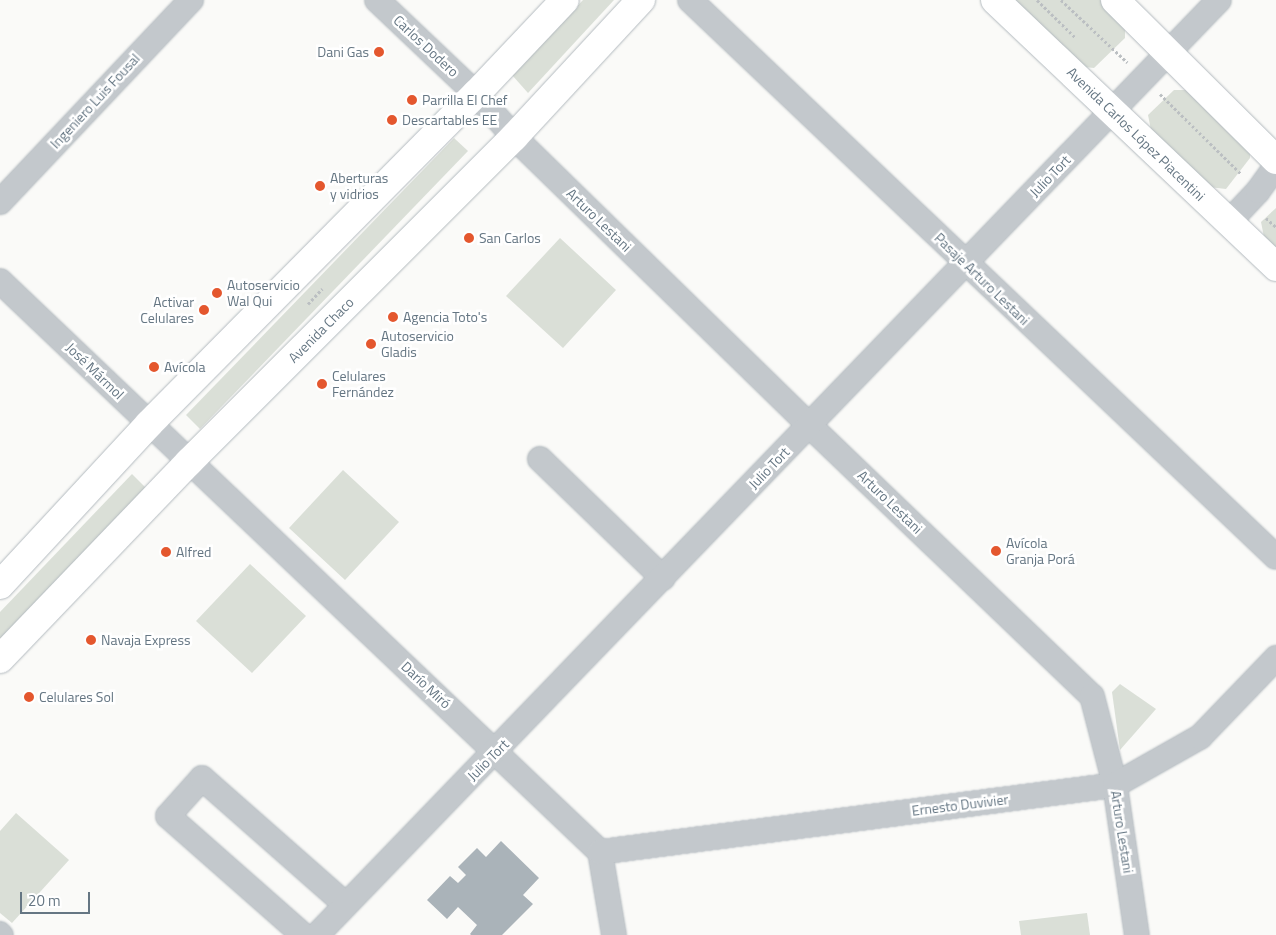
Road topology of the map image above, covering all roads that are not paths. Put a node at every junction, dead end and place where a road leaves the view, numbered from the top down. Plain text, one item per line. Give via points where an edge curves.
1 (191, 0) edge
2 (377, 0) edge
3 (565, 0) edge
4 (641, 0) edge
5 (690, 0) edge
6 (995, 0) edge
7 (1115, 0) edge
8 (1220, 0) edge
9 (1169, 53) junction
10 (476, 94) junction
11 (1113, 110) junction
12 (514, 137) junction
13 (1276, 160) edge
14 (1276, 166) edge
15 (0, 202) edge
16 (1228, 223) junction
17 (966, 263) junction
18 (1276, 267) edge
19 (0, 281) edge
20 (150, 424) junction
21 (810, 426) junction
22 (540, 459) dead end
23 (189, 462) junction
24 (1276, 557) edge
25 (663, 578) junction
26 (0, 585) edge
27 (1276, 658) edge
28 (0, 659) edge
29 (496, 752) junction
30 (1115, 785) junction
31 (600, 852) junction
32 (345, 904) junction
33 (303, 935) edge
34 (316, 935) edge
35 (614, 935) edge
36 (1137, 935) edge

1 - 15 street, Ingeniero Luis Fousal
2 - 10 street, Carlos Dodero
3 - 10 main road
4 - 12 main road, Avenida Chaco
5 - 17 street, Pasaje Arturo Lestani
6 - 11 main road, Avenida Carlos López Piacentini
7 - 9 main road
8 - 9 street, Julio Tort
9 - 11 street, Julio Tort
9 - 13 main road
10 - 12 street, Carlos Dodero
10 - 20 main road
11 - 16 main road, Avenida Carlos López Piacentini
11 - 17 street, Julio Tort
12 - 21 street, Arturo Lestani
12 - 23 main road, Avenida Chaco
14 - 16 street
16 - 18 main road, Avenida Carlos López Piacentini
17 - 21 street, Julio Tort
17 - 24 street, Pasaje Arturo Lestani
19 - 20 street, José Mármol
20 - 23 street, José Mármol
20 - 26 main road
21 - 25 street, Julio Tort
21 - 30 street, Arturo Lestani via 1092,696
22 - 25 street
23 - 28 main road, Avenida Chaco
23 - 29 street, Darío Miró
25 - 29 street, Julio Tort
27 - 30 street, Ernesto Duvivier via 1200,737
29 - 31 street, Darío Miró
29 - 32 street, Julio Tort
30 - 31 street, Ernesto Duvivier
30 - 36 street, Arturo Lestani
31 - 35 street
32 - 33 street via 202,778 168,816
32 - 34 street, Julio Tort

